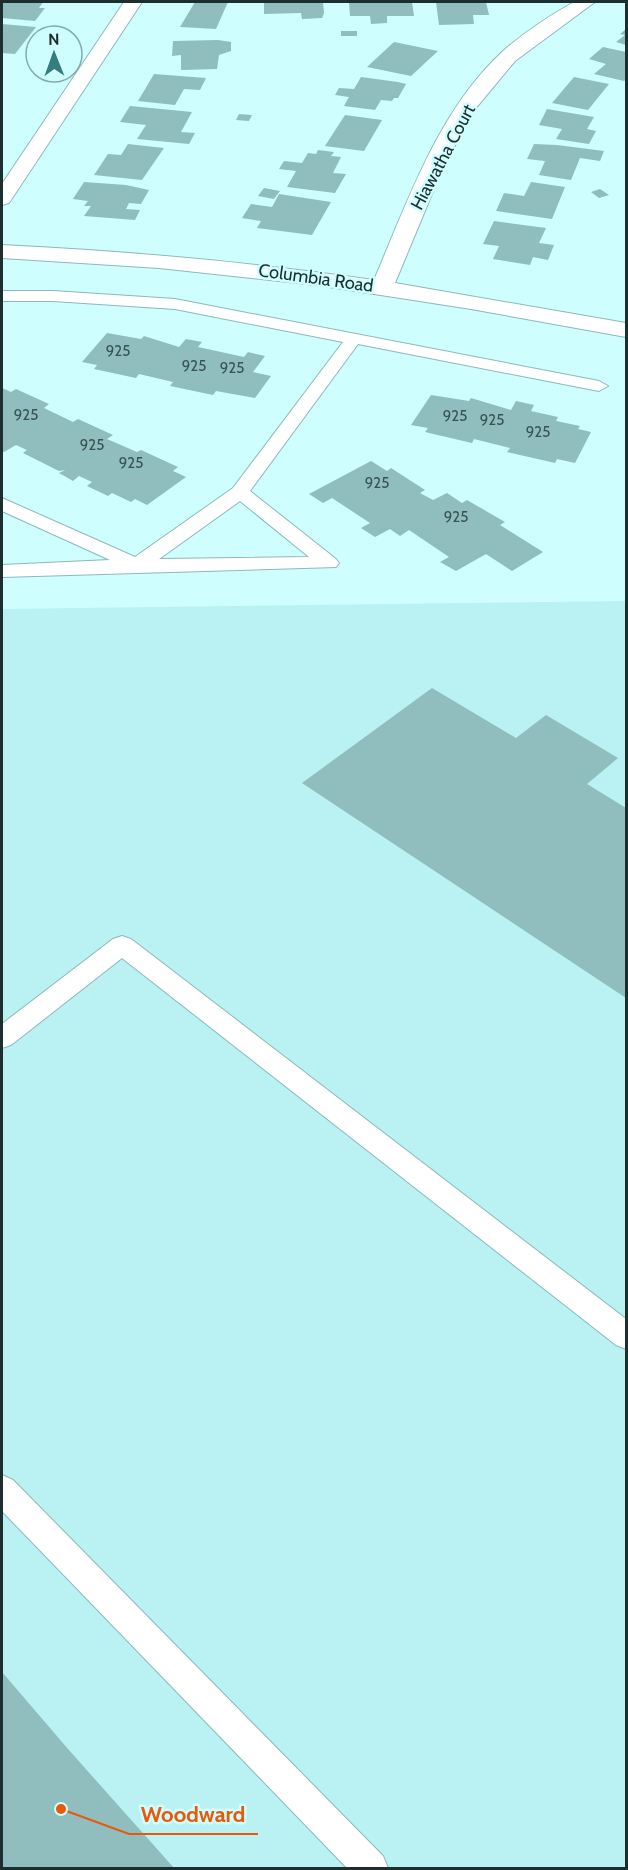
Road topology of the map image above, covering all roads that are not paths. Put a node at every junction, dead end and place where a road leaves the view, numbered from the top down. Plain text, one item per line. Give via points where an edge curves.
1 (133, 2) edge
2 (586, 2) edge
3 (2, 199) edge
4 (2, 252) edge
5 (382, 287) junction
6 (2, 296) edge
7 (627, 330) edge
8 (354, 338) junction
9 (599, 386) dead end
10 (240, 492) junction
11 (2, 504) edge
12 (137, 565) junction
13 (2, 571) edge
14 (2, 1038) edge
15 (627, 1336) edge
16 (2, 1490) edge
17 (371, 1869) edge

1 - 3 street
2 - 5 street, Hiawatha Court via 549,24 507,58 459,119
4 - 5 street, Columbia Road via 172,261
5 - 7 street, Columbia Road
6 - 8 lane via 175,304
8 - 9 lane
8 - 10 lane
10 - 12 lane
10 - 12 lane via 329,563
11 - 12 lane
12 - 13 lane
14 - 15 lane via 122,945
16 - 17 lane

